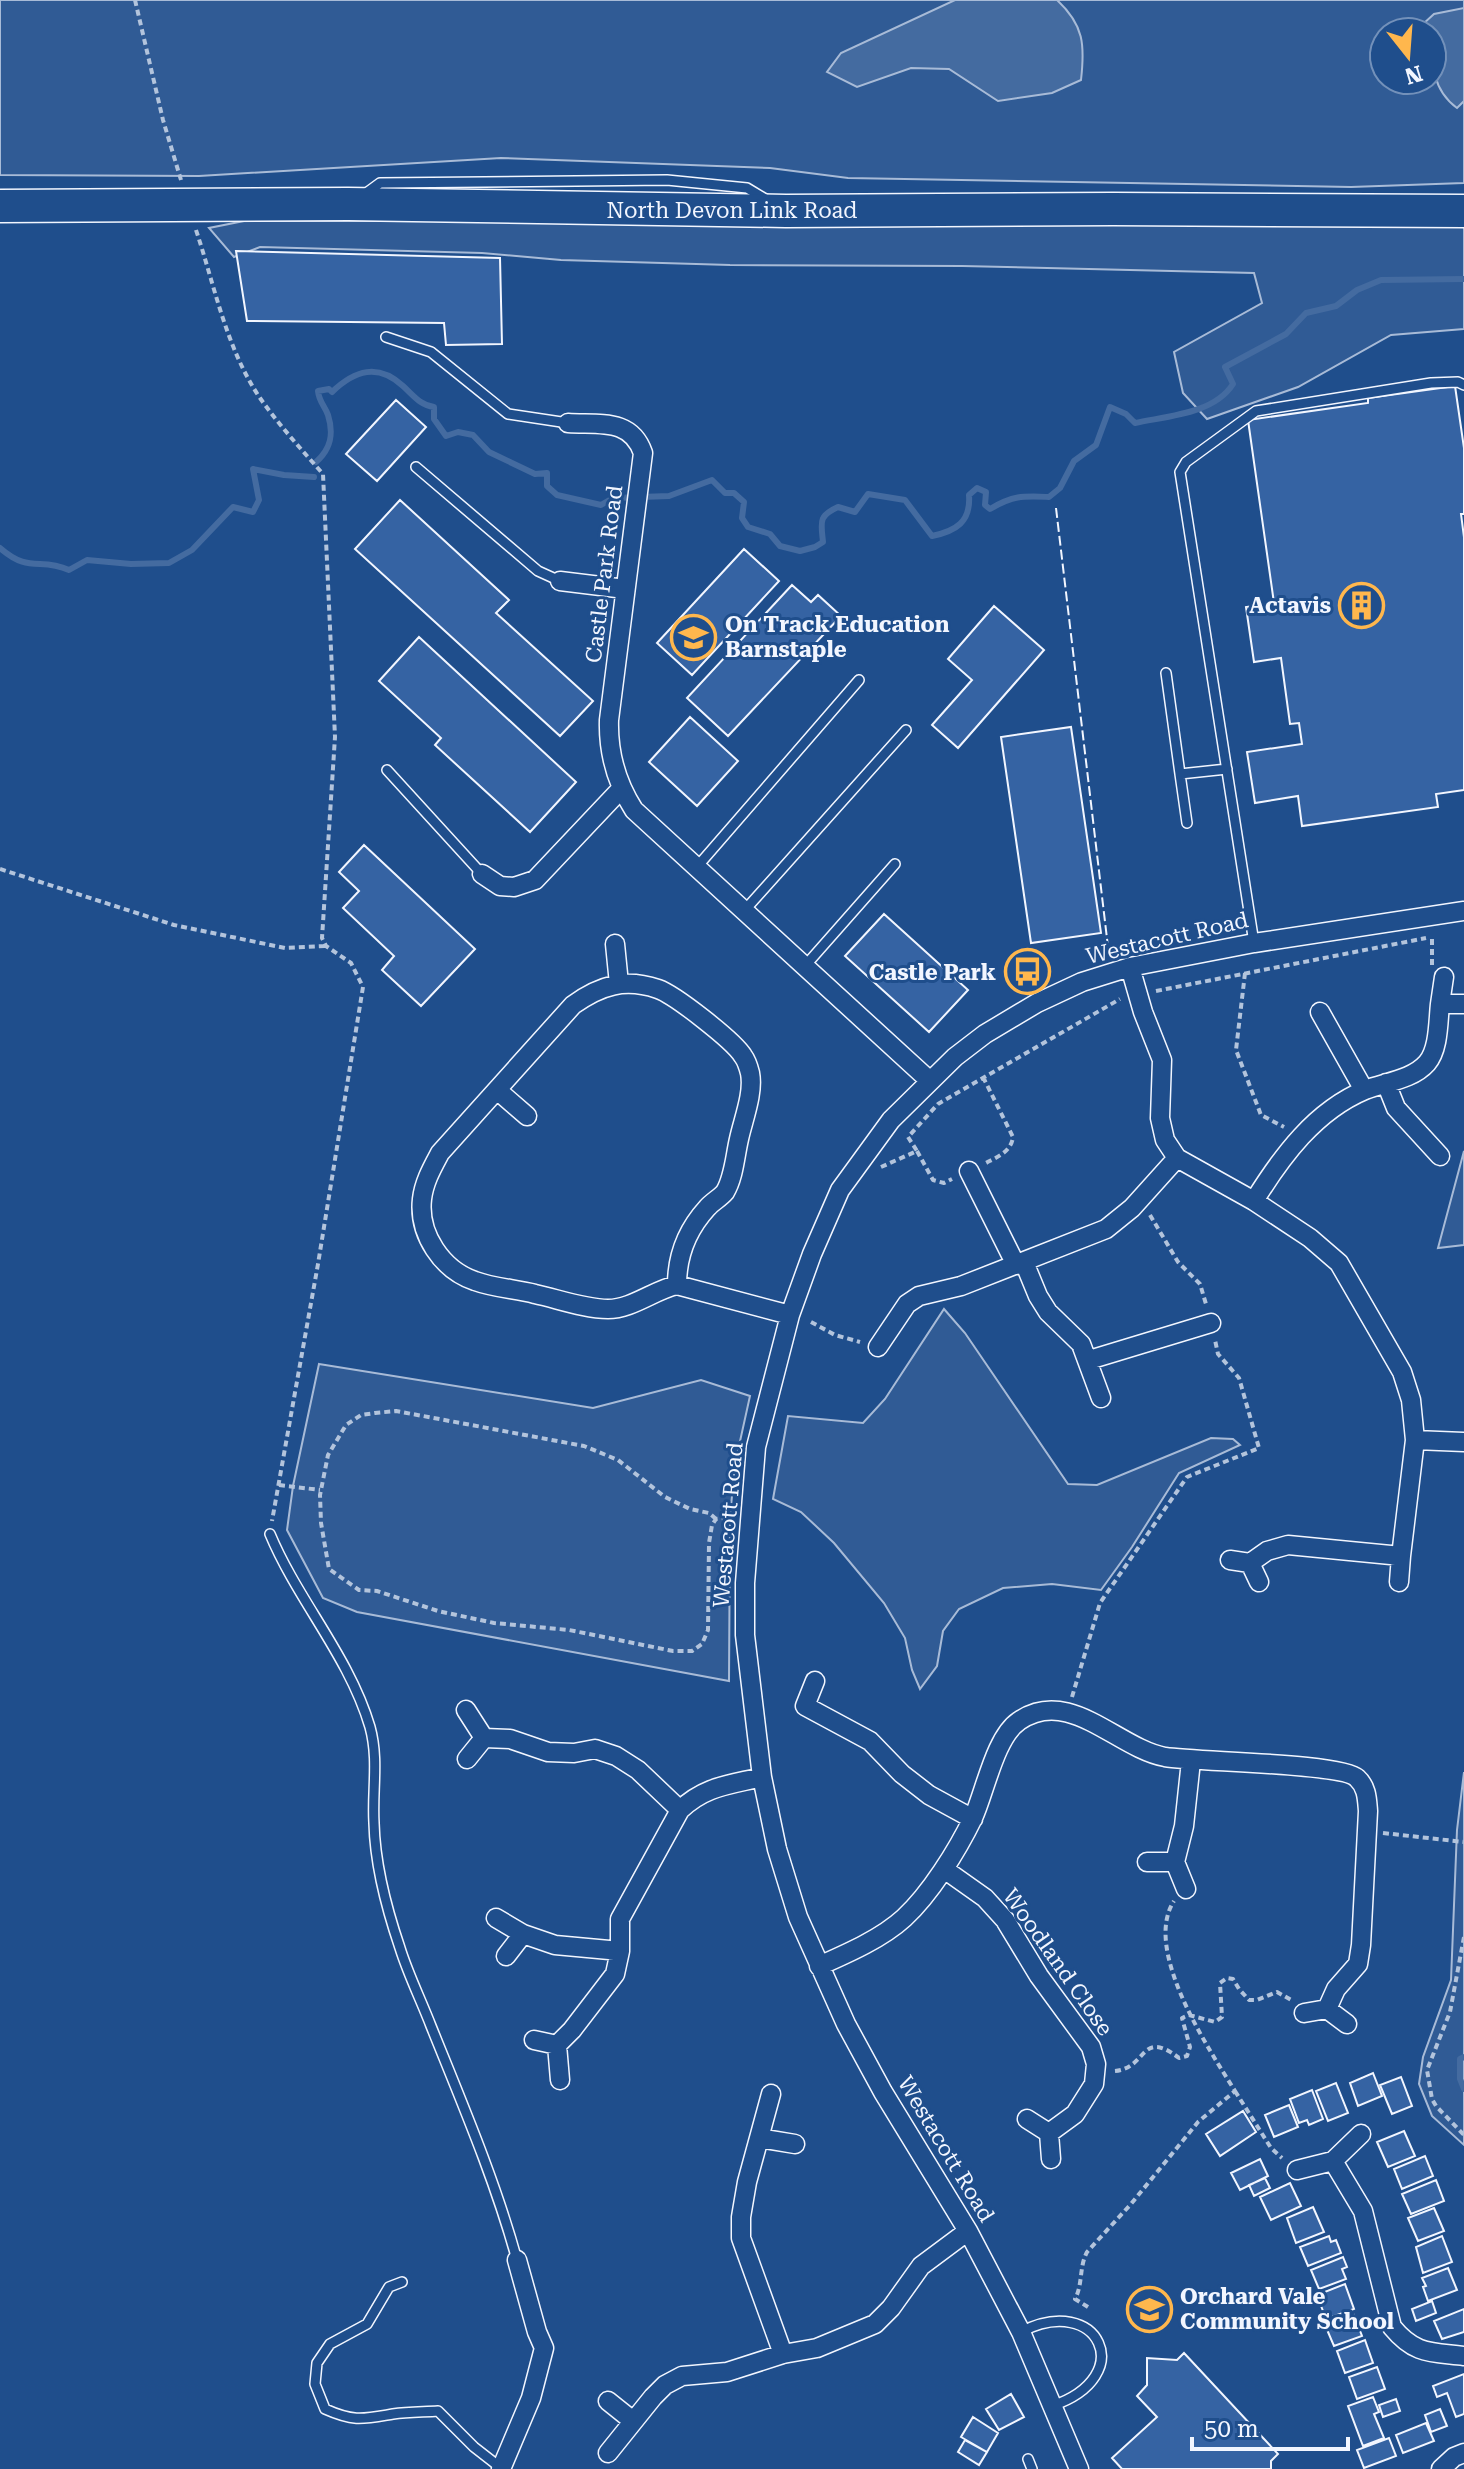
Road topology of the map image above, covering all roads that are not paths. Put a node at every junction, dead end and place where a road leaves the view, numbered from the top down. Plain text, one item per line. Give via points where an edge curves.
1 (12, 211) edge
2 (1464, 211) edge
3 (386, 337) dead end
4 (1464, 385) edge
5 (568, 423) joint
6 (416, 467) dead end
7 (560, 581) joint
8 (625, 589) junction
9 (1166, 673) dead end
10 (859, 680) dead end
11 (906, 730) dead end
12 (1227, 769) junction
13 (387, 770) dead end
14 (1180, 774) junction
15 (621, 789) junction
16 (1187, 823) dead end
17 (895, 864) dead end
18 (696, 868) junction
19 (482, 874) joint
20 (744, 911) junction
21 (1464, 911) edge
22 (1254, 943) junction
23 (615, 944) dead end
24 (804, 966) junction
25 (1130, 967) junction
26 (1444, 977) dead end
27 (619, 984) junction
28 (1440, 1004) junction
29 (1464, 1004) edge
30 (1320, 1012) dead end
31 (930, 1081) junction
32 (1386, 1083) junction
33 (497, 1090) junction
34 (1364, 1090) junction
35 (527, 1116) dead end
36 (1440, 1156) dead end
37 (1177, 1158) junction
38 (969, 1171) road end
39 (1254, 1201) junction
40 (1020, 1263) junction
41 (677, 1285) junction
42 (796, 1316) junction
43 (1211, 1323) road end
44 (878, 1347) road end
45 (1089, 1360) junction
46 (1101, 1398) dead end
47 (1415, 1440) junction
48 (1464, 1442) edge
49 (270, 1534) road end
50 (1401, 1556) junction
51 (1230, 1560) dead end
52 (1250, 1563) junction
53 (1259, 1582) dead end
54 (1399, 1582) dead end
55 (815, 1681) dead end
56 (466, 1710) dead end
57 (484, 1738) junction
58 (467, 1759) dead end
59 (1191, 1761) junction
60 (762, 1777) junction
61 (680, 1810) junction
62 (973, 1819) junction
63 (1147, 1862) dead end
64 (1175, 1862) junction
65 (944, 1869) junction
66 (1186, 1889) road end
67 (496, 1918) dead end
68 (523, 1934) junction
69 (620, 1951) junction
70 (506, 1956) dead end
71 (819, 1966) junction
72 (1327, 2009) junction
73 (1304, 2013) road end
74 (1347, 2024) dead end
75 (534, 2040) dead end
76 (557, 2045) junction
77 (560, 2080) dead end
78 (771, 2094) dead end
79 (1027, 2119) dead end
80 (1049, 2133) junction
81 (1361, 2134) dead end
82 (759, 2138) junction
83 (795, 2144) dead end
84 (1051, 2159) dead end
85 (1333, 2161) junction
86 (1297, 2170) road end
87 (968, 2231) junction
88 (517, 2260) joint
89 (402, 2282) dead end
90 (1021, 2332) junction
91 (783, 2354) junction
92 (1464, 2356) edge
93 (608, 2401) dead end
94 (1052, 2406) junction
95 (633, 2421) junction
96 (608, 2453) dead end
97 (1464, 2453) edge
98 (501, 2469) edge
99 (1079, 2469) edge
100 (1441, 2469) edge

1 - 2 highway, North Devon Link Road via 348,204 786,211
3 - 5 lane via 431,352 508,414
4 - 12 lane via 1431,383 1256,411 1186,462 1180,472
5 - 8 street, Castle Park Road via 620,426 639,440 641,475
6 - 7 lane via 538,571
7 - 8 street
8 - 15 street, Castle Park Road via 608,732
9 - 14 lane
10 - 18 lane
11 - 20 lane
12 - 14 lane
12 - 22 lane
13 - 19 lane
14 - 16 lane
15 - 18 street, Castle Park Road via 634,810
15 - 19 street via 535,880 500,886
17 - 24 lane
18 - 20 street, Castle Park Road
20 - 24 street, Castle Park Road
21 - 22 street, Westacott Road
22 - 25 street, Westacott Road
23 - 27 street
24 - 31 street, Castle Park Road
25 - 31 street, Westacott Road via 1027,1008 985,1034
25 - 37 street via 1162,1060 1160,1118 1165,1140
26 - 28 street
27 - 33 street via 593,991 573,1005
27 - 41 street via 668,992 743,1056 750,1075 730,1177 724,1193 692,1227
28 - 29 street
28 - 32 street via 1434,1050 1426,1064
30 - 34 street
31 - 42 street, Westacott Road via 891,1120 840,1190 812,1254
32 - 34 street
32 - 36 street via 1396,1108
33 - 35 street
33 - 41 street via 440,1153 428,1176 423,1217 437,1255 474,1281 609,1309
34 - 39 street via 1336,1105 1301,1136
37 - 39 street
37 - 40 street via 1106,1229
38 - 40 street
39 - 47 street via 1339,1263 1402,1372
40 - 44 street via 919,1296 907,1304
40 - 45 street via 1048,1312 1081,1344
41 - 42 street
42 - 60 street, Westacott Road via 756,1447 745,1583 745,1635
43 - 45 street
45 - 46 street
47 - 48 street
47 - 50 street
49 - 88 lane via 341,1656 369,1724 377,1753 374,1823 380,1885
50 - 52 street via 1288,1545
50 - 54 street
51 - 52 street
52 - 53 street
55 - 62 street via 805,1706 870,1741 929,1795
56 - 57 street
57 - 58 street
57 - 61 street via 510,1739 548,1752 595,1749 616,1756
59 - 62 street via 1139,1749 1068,1712 1032,1714 1006,1732
59 - 64 street
59 - 72 street via 1346,1772 1367,1791 1358,1964
60 - 61 street via 708,1789
60 - 71 street, Westacott Road via 777,1849
61 - 69 street via 620,1919
62 - 65 street
63 - 64 street
64 - 66 street
65 - 71 street via 903,1919
65 - 80 street, Woodland Close via 985,1898 1005,1920 1091,2047 1094,2084 1075,2114
67 - 68 street
68 - 69 street via 555,1945
68 - 70 street
69 - 76 street via 615,1974
71 - 87 street, Westacott Road via 883,2092
72 - 73 street
72 - 74 street
75 - 76 street
76 - 77 street
78 - 82 street
79 - 80 street
80 - 84 street
81 - 85 street
82 - 83 street
82 - 91 street via 741,2238
85 - 86 street
85 - 92 street via 1363,2211 1392,2327 1418,2351
87 - 90 street, Westacott Road
87 - 91 street via 921,2266 875,2324 817,2348
88 - 98 street via 544,2348 531,2398
89 - 98 lane via 389,2287 367,2324 330,2344 317,2363 315,2384 325,2409 366,2420 438,2411
90 - 94 street, Westacott Road
90 - 94 lane via 1068,2323 1092,2331 1099,2340 1102,2365 1083,2390
91 - 95 street via 727,2372 682,2376 665,2385
93 - 95 street
94 - 99 street, Westacott Road
95 - 96 street
97 - 100 street

